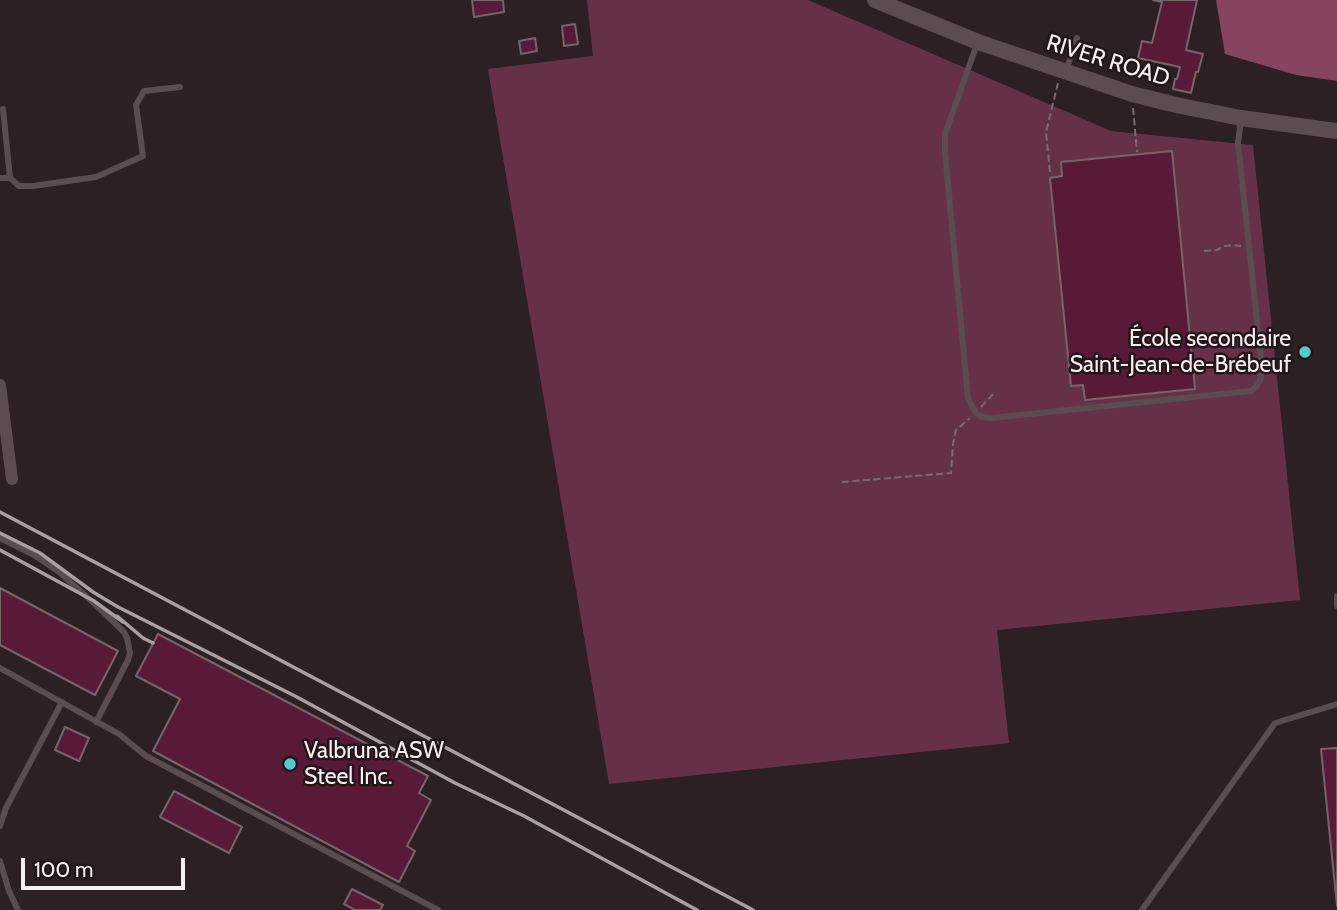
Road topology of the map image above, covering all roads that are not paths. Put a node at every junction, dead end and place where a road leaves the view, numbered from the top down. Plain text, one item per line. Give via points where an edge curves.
1 (874, 0) edge
2 (1077, 38) dead end
3 (978, 42) junction
4 (1063, 72) junction
5 (180, 86) dead end
6 (3, 109) dead end
7 (1241, 118) junction
8 (1337, 131) edge
9 (0, 178) edge
10 (10, 178) junction
11 (0, 385) edge
12 (12, 479) dead end
13 (0, 538) edge
14 (1337, 596) edge
15 (1337, 606) edge
16 (0, 668) edge
17 (62, 702) junction
18 (1337, 704) edge
19 (96, 722) junction
20 (3, 810) edge
21 (0, 825) edge
22 (0, 861) edge
23 (18, 910) edge
24 (438, 910) edge
25 (1142, 910) edge

1 - 3 street, RIVER ROAD
2 - 4 lane
3 - 4 street, RIVER ROAD
3 - 7 lane via 945,134 945,152 968,399 982,416 1251,391 1257,386 1262,368 1238,143
4 - 7 street, RIVER ROAD via 1132,94
5 - 10 lane via 144,91 136,105 143,156 96,177 33,186 19,186
6 - 10 lane
7 - 8 street, RIVER ROAD
9 - 10 lane
11 - 12 street
13 - 19 lane via 58,571 124,632 128,660
14 - 15 lane
16 - 17 lane
17 - 19 lane
17 - 20 lane
18 - 25 lane via 1275,723
19 - 24 lane via 146,756
20 - 21 lane
22 - 23 lane

